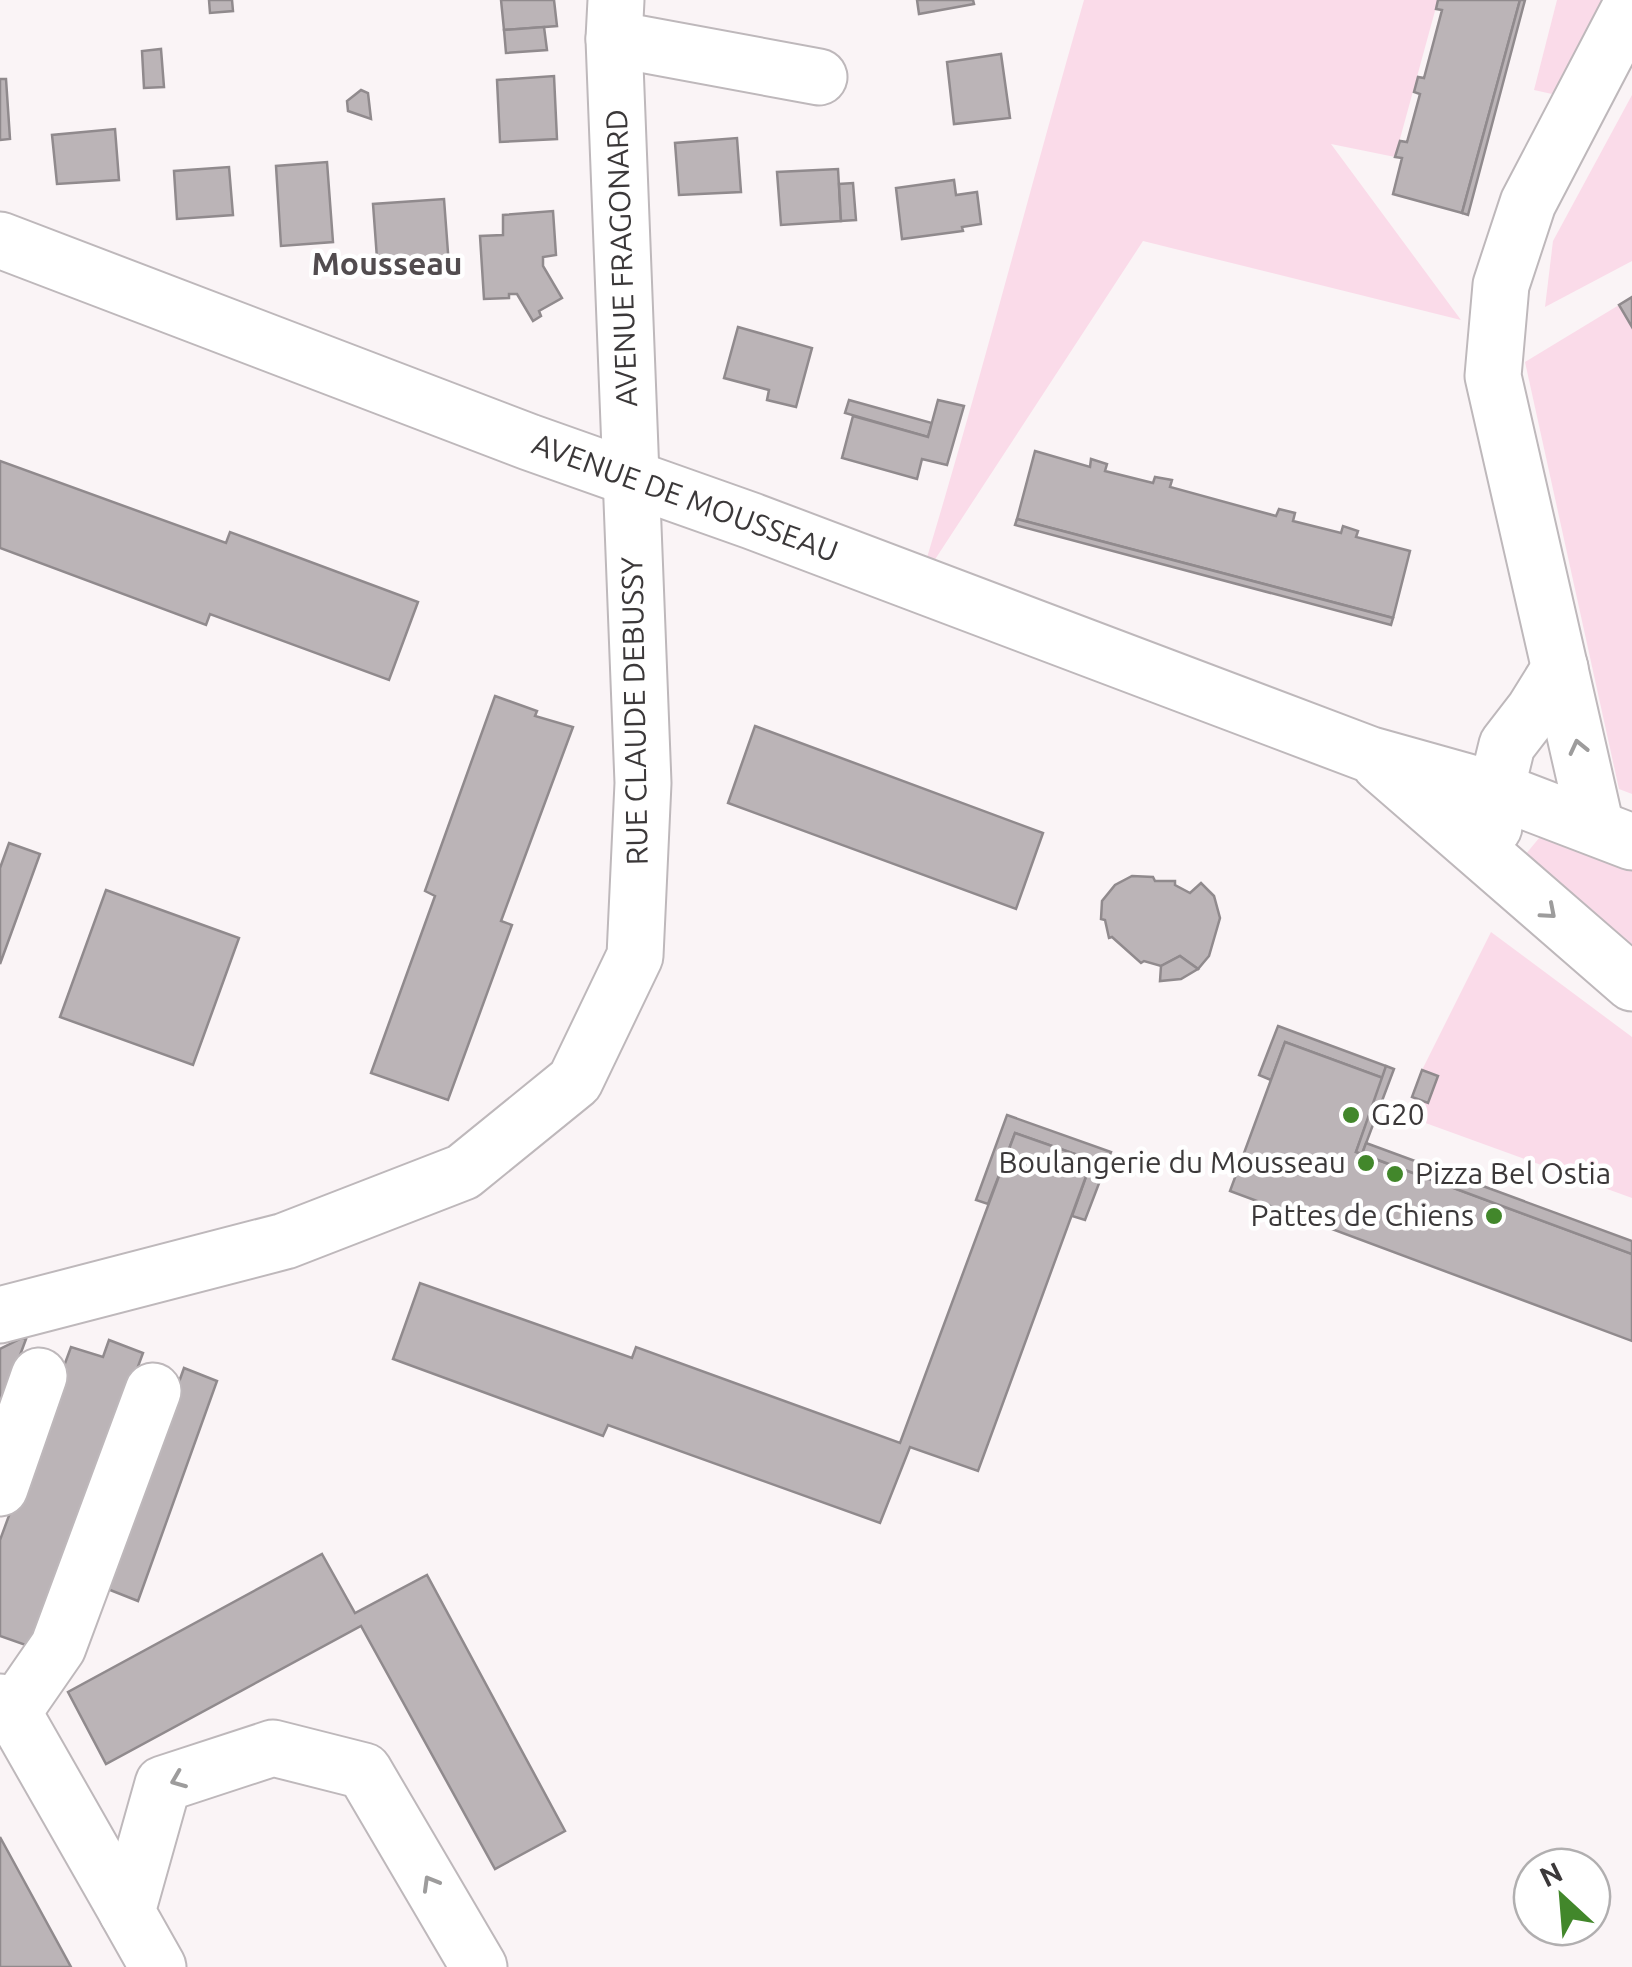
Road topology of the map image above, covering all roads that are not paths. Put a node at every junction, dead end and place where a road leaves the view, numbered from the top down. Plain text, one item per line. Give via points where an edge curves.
1 (1632, 4) edge
2 (615, 20) edge
3 (819, 77) dead end
4 (0, 240) edge
5 (630, 478) junction
6 (1560, 668) junction
7 (1370, 755) junction
8 (1496, 790) junction
9 (1614, 834) edge
10 (1496, 866) junction
11 (1632, 983) edge
12 (0, 1315) edge
13 (39, 1376) dead end
14 (152, 1391) dead end
15 (0, 1488) edge
16 (6, 1707) edge
17 (128, 1912) junction
18 (158, 1967) edge
19 (479, 1967) edge

1 - 6 street via 1528,203 1501,286 1494,376
2 - 3 street, AVENUE FRAGONARD
2 - 5 street, AVENUE FRAGONARD
4 - 5 street, AVENUE DE MOUSSEAU
5 - 7 street, AVENUE DE MOUSSEAU
5 - 12 street, RUE CLAUDE DEBUSSY via 643,782 635,956 575,1081 464,1172 284,1241
6 - 8 street via 1507,745
9 -> 6 street
7 - 8 street, AVENUE DE MOUSSEAU
7 - 10 street, AVENUE DE MOUSSEAU
8 - 9 street, AVENUE DE MOUSSEAU
8 - 10 street
10 -> 11 street, AVENUE DE MOUSSEAU
13 - 15 street
14 - 16 street via 58,1647
16 - 17 street
17 - 18 street
19 -> 17 street via 364,1771 274,1748 163,1784

